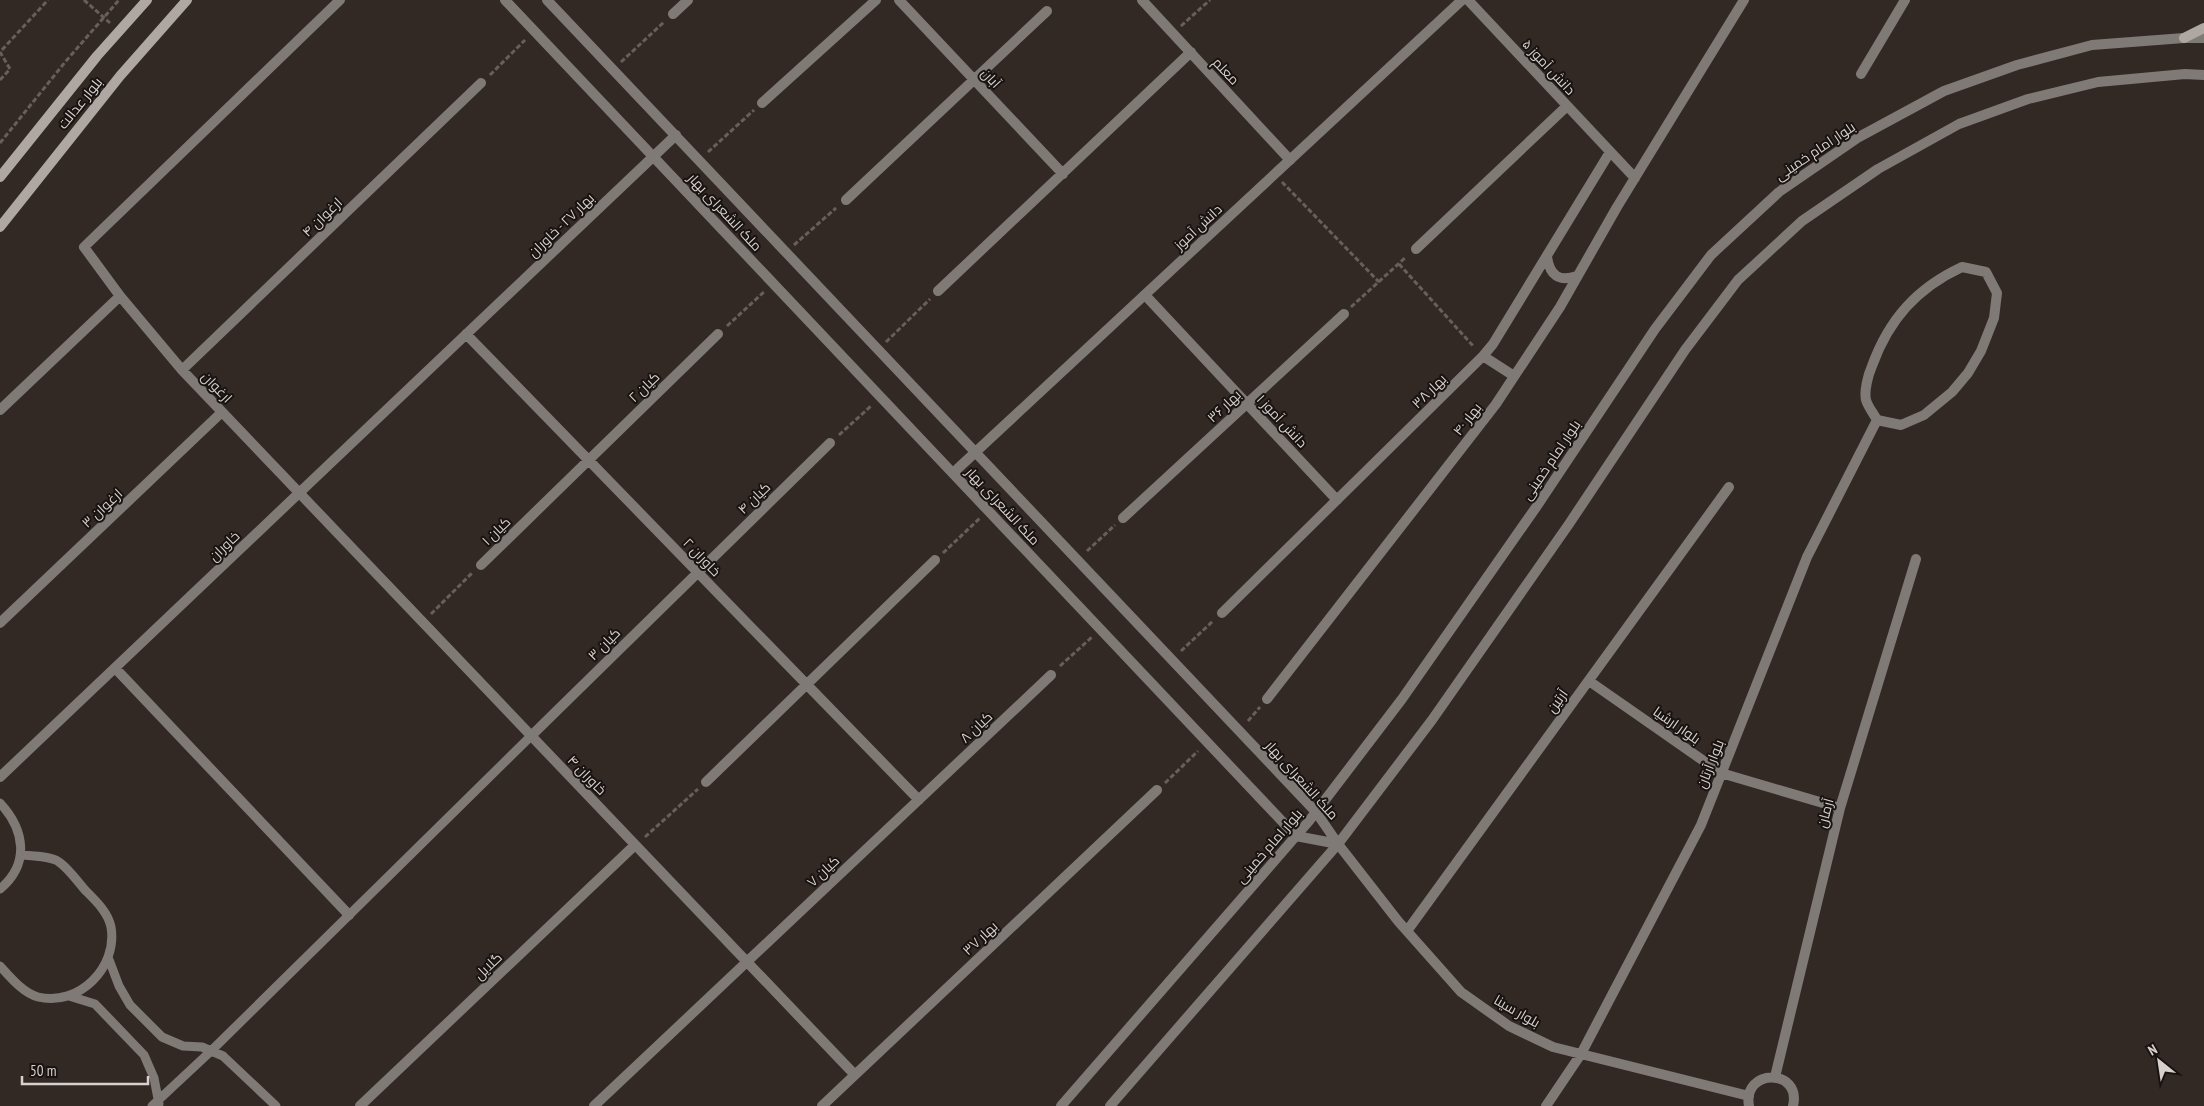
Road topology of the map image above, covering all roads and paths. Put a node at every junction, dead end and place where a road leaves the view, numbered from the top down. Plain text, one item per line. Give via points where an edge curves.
1 (48, 0) edge
2 (84, 0) edge
3 (119, 0) edge
4 (147, 0) edge
5 (187, 0) edge
6 (340, 0) edge
7 (505, 0) edge
8 (548, 0) edge
9 (688, 0) edge
10 (876, 0) edge
11 (899, 0) edge
12 (1142, 0) edge
13 (1210, 0) edge
14 (1462, 0) edge
15 (1468, 0) edge
16 (1744, 0) edge
17 (1905, 0) edge
18 (1047, 11) dead end
19 (673, 14) joint
20 (104, 18) junction
21 (2204, 28) edge
22 (119, 31) junction
23 (534, 31) junction
24 (1173, 33) junction
25 (2184, 38) junction
26 (2204, 38) edge
27 (1191, 52) junction
28 (613, 69) junction
29 (1861, 74) dead end
30 (2204, 75) edge
31 (0, 80) edge
32 (974, 80) junction
33 (482, 83) joint
34 (762, 103) joint
35 (1566, 106) junction
36 (676, 135) junction
37 (0, 143) edge
38 (1610, 152) junction
39 (654, 156) junction
40 (699, 160) junction
41 (1290, 160) junction
42 (1062, 174) junction
43 (1274, 175) junction
44 (0, 177) edge
45 (1635, 178) junction
46 (846, 200) joint
47 (0, 227) edge
48 (1416, 249) joint
49 (786, 252) junction
50 (1547, 257) junction
51 (1399, 264) junction
52 (1578, 276) junction
53 (1379, 282) junction
54 (772, 283) junction
55 (938, 291) joint
56 (1145, 295) junction
57 (120, 296) junction
58 (1344, 314) joint
59 (466, 334) junction
60 (718, 334) joint
61 (878, 350) junction
62 (1483, 356) junction
63 (182, 370) junction
64 (1514, 376) junction
65 (881, 397) junction
66 (1247, 404) junction
67 (0, 410) edge
68 (222, 412) junction
69 (1877, 420) junction
70 (830, 443) joint
71 (975, 452) junction
72 (588, 460) junction
73 (953, 473) junction
74 (1729, 487) dead end
75 (299, 493) junction
76 (1337, 500) junction
77 (988, 511) junction
78 (1123, 518) joint
79 (1916, 559) dead end
80 (935, 560) joint
81 (1077, 560) junction
82 (481, 565) joint
83 (697, 572) junction
84 (1222, 613) joint
85 (423, 622) junction
86 (0, 623) edge
87 (1100, 630) junction
88 (1172, 660) junction
89 (115, 668) junction
90 (1051, 675) joint
91 (1589, 681) junction
92 (807, 684) junction
93 (1267, 699) joint
94 (1239, 731) junction
95 (530, 736) junction
96 (1208, 742) junction
97 (1721, 773) junction
98 (0, 777) edge
99 (706, 782) joint
100 (1157, 790) joint
101 (919, 800) junction
102 (0, 804) edge
103 (1840, 808) junction
104 (1316, 812) junction
105 (1296, 836) junction
106 (1338, 844) junction
107 (635, 845) junction
108 (22, 855) junction
109 (0, 889) edge
110 (349, 915) junction
111 (1407, 931) junction
112 (108, 957) junction
113 (747, 962) junction
114 (0, 966) edge
115 (69, 996) junction
116 (211, 1051) junction
117 (1581, 1054) junction
118 (855, 1075) junction
119 (1775, 1077) junction
120 (1749, 1101) edge
121 (157, 1104) edge
122 (276, 1106) edge
123 (360, 1106) edge
124 (594, 1106) edge
125 (822, 1106) edge
126 (1061, 1106) edge
127 (1110, 1106) edge
128 (1546, 1106) edge
129 (1793, 1106) edge

1 - 31 path via 0,52 10,69
2 - 20 path
3 - 20 path
4 - 22 main road, بلوار عدالت
5 - 47 main road, بلوار عدالت via 120,76
6 - 57 street, ارغوان via 84,246
7 - 23 street, ملک الشعرای بهار
8 - 28 street, ملک الشعرای بهار
9 - 19 street
10 - 34 street
11 - 32 street, آبان
12 - 24 street, معلم
13 - 24 path
14 - 41 street, دانش آموز
15 - 35 street, دانش آموز ۵
16 - 45 street, بهار ۴۰
17 - 29 street
18 - 32 street
19 - 28 path
20 - 22 path
20 - 37 path
21 - 25 main road
22 - 44 main road, بلوار عدالت
23 - 33 path
23 - 39 street, ملک الشعرای بهار
24 - 27 street, معلم
25 - 26 street, بلوار امام خمینی
25 - 104 street, بلوار امام خمینی via 2092,45 2017,64 1944,91 1859,137 1779,192 1711,255 1655,329 1402,699
27 - 41 street, معلم
27 - 42 street
28 - 36 street, ملک الشعرای بهار
30 - 106 street via 2098,82 2028,100 1959,124 1878,168 1802,221 1738,280 1685,350 1570,524 1437,713
32 - 42 street, آبان
32 - 46 street
33 - 63 street, ارغوان ۴
34 - 40 path
35 - 38 street, دانش آموز ۵
35 - 48 street
36 - 39 street, بهار ۲۷ - خاوران
36 - 40 street, ملک الشعرای بهار
38 - 45 street, دانش آموز ۵
38 - 50 street, بهار ۳۸
39 - 54 street, ملک الشعرای بهار
39 - 59 street, بهار ۲۷ - خاوران
40 - 49 street, ملک الشعرای بهار
41 - 43 street, دانش آموز
42 - 55 street
43 - 53 path
43 - 56 street, دانش آموز
45 - 52 street, بهار ۴۰
46 - 49 path
48 - 51 path
49 - 61 street, ملک الشعرای بهار
50 - 52 street via 1548,268 1556,276 1567,280
50 - 62 street, بهار ۳۸
51 - 53 path
51 - 62 path
52 - 64 street, بهار ۴۰
53 - 58 path
54 - 60 path
54 - 65 street, ملک الشعرای بهار
55 - 61 path
56 - 66 street, دانش آموز ۱
56 - 71 street, دانش آموز
57 - 63 street, ارغوان
57 - 67 street
58 - 66 street, بهار ۳۶
59 - 72 street, خاوران ۲
59 - 75 street, خاوران
60 - 72 street, کیان ۲
61 - 71 street, ملک الشعرای بهار
62 - 64 street
62 - 76 street, بهار ۳۸
63 - 68 street, ارغوان
64 - 93 street, بهار ۴۰ via 1496,404
65 - 70 path
65 - 73 street, ملک الشعرای بهار
66 - 76 street, دانش آموز ۱
66 - 78 street, بهار ۳۶
68 - 75 street, ارغوان
68 - 86 street, ارغوان ۳
69 - 69 street via 1901,426 1924,414 1952,392 1968,373 1994,318 1998,293 1986,272 1962,267 1939,278 1911,301 1895,320 1882,341 1869,374 1866,400
69 - 97 street, بلوار آرتان via 1807,557
70 - 83 street, کیان ۴
71 - 73 street, دانش آموز
71 - 81 street, ملک الشعرای بهار
72 - 82 street, کیان ۱
72 - 83 street, خاوران ۲
73 - 77 street, ملک الشعرای بهار
74 - 91 street, آرتین
75 - 85 street, خاوران ۴
75 - 89 street, خاوران
76 - 84 street, بهار ۳۸
77 - 80 path
77 - 87 street, ملک الشعرای بهار
78 - 81 path
79 - 103 street, آرمان
80 - 92 street
81 - 88 street, ملک الشعرای بهار
82 - 85 path, کیان ۱
83 - 92 street, خاوران ۲
83 - 95 street, کیان ۳
84 - 88 path
85 - 95 street, خاوران ۴
87 - 90 path
87 - 96 street, ملک الشعرای بهار
88 - 94 street, ملک الشعرای بهار
89 - 98 street, خاوران
89 - 110 street
90 - 101 street, کیان ۸
91 - 97 street, بلوار ارشیا
91 - 111 street, آرتین
92 - 99 street
92 - 101 street, خاوران ۲
93 - 94 path
94 - 104 street, ملک الشعرای بهار
95 - 107 street, خاوران ۴
95 - 110 lane
96 - 100 path
96 - 105 street, ملک الشعرای بهار
97 - 103 street, بلوار ارشیا
97 - 117 street, بلوار آرتان via 1701,826
99 - 107 path
100 - 118 street, بهار ۳۷
101 - 113 street, کیان ۷
102 - 108 lane via 19,835
103 - 119 street, آرمان
104 - 105 street, بلوار امام خمینی
104 - 106 street, ملک الشعرای بهار
105 - 106 street, ملک الشعرای بهار
105 - 126 street, بلوار امام خمینی
106 - 111 street, بلوار سینا
106 - 127 street
107 - 113 street, خاوران ۴
107 - 123 street, گلایل
108 - 109 lane via 18,868
108 - 112 lane via 58,861 103,909 111,926
110 - 116 lane
111 - 117 street, بلوار سینا via 1461,992 1509,1026 1553,1047
112 - 115 lane via 106,966 92,982
112 - 116 lane via 130,1005 162,1037 183,1046
113 - 118 street, خاوران ۴
113 - 124 street, کیان ۷
114 - 115 lane via 36,997
115 - 121 lane via 95,1004 144,1055 154,1078
116 - 121 lane
116 - 122 lane via 224,1056
117 - 120 street, بلوار سینا
117 - 128 street, بلوار آرتان
118 - 125 street, بهار ۳۷
119 - 120 street via 1758,1081
119 - 129 street via 1790,1086

